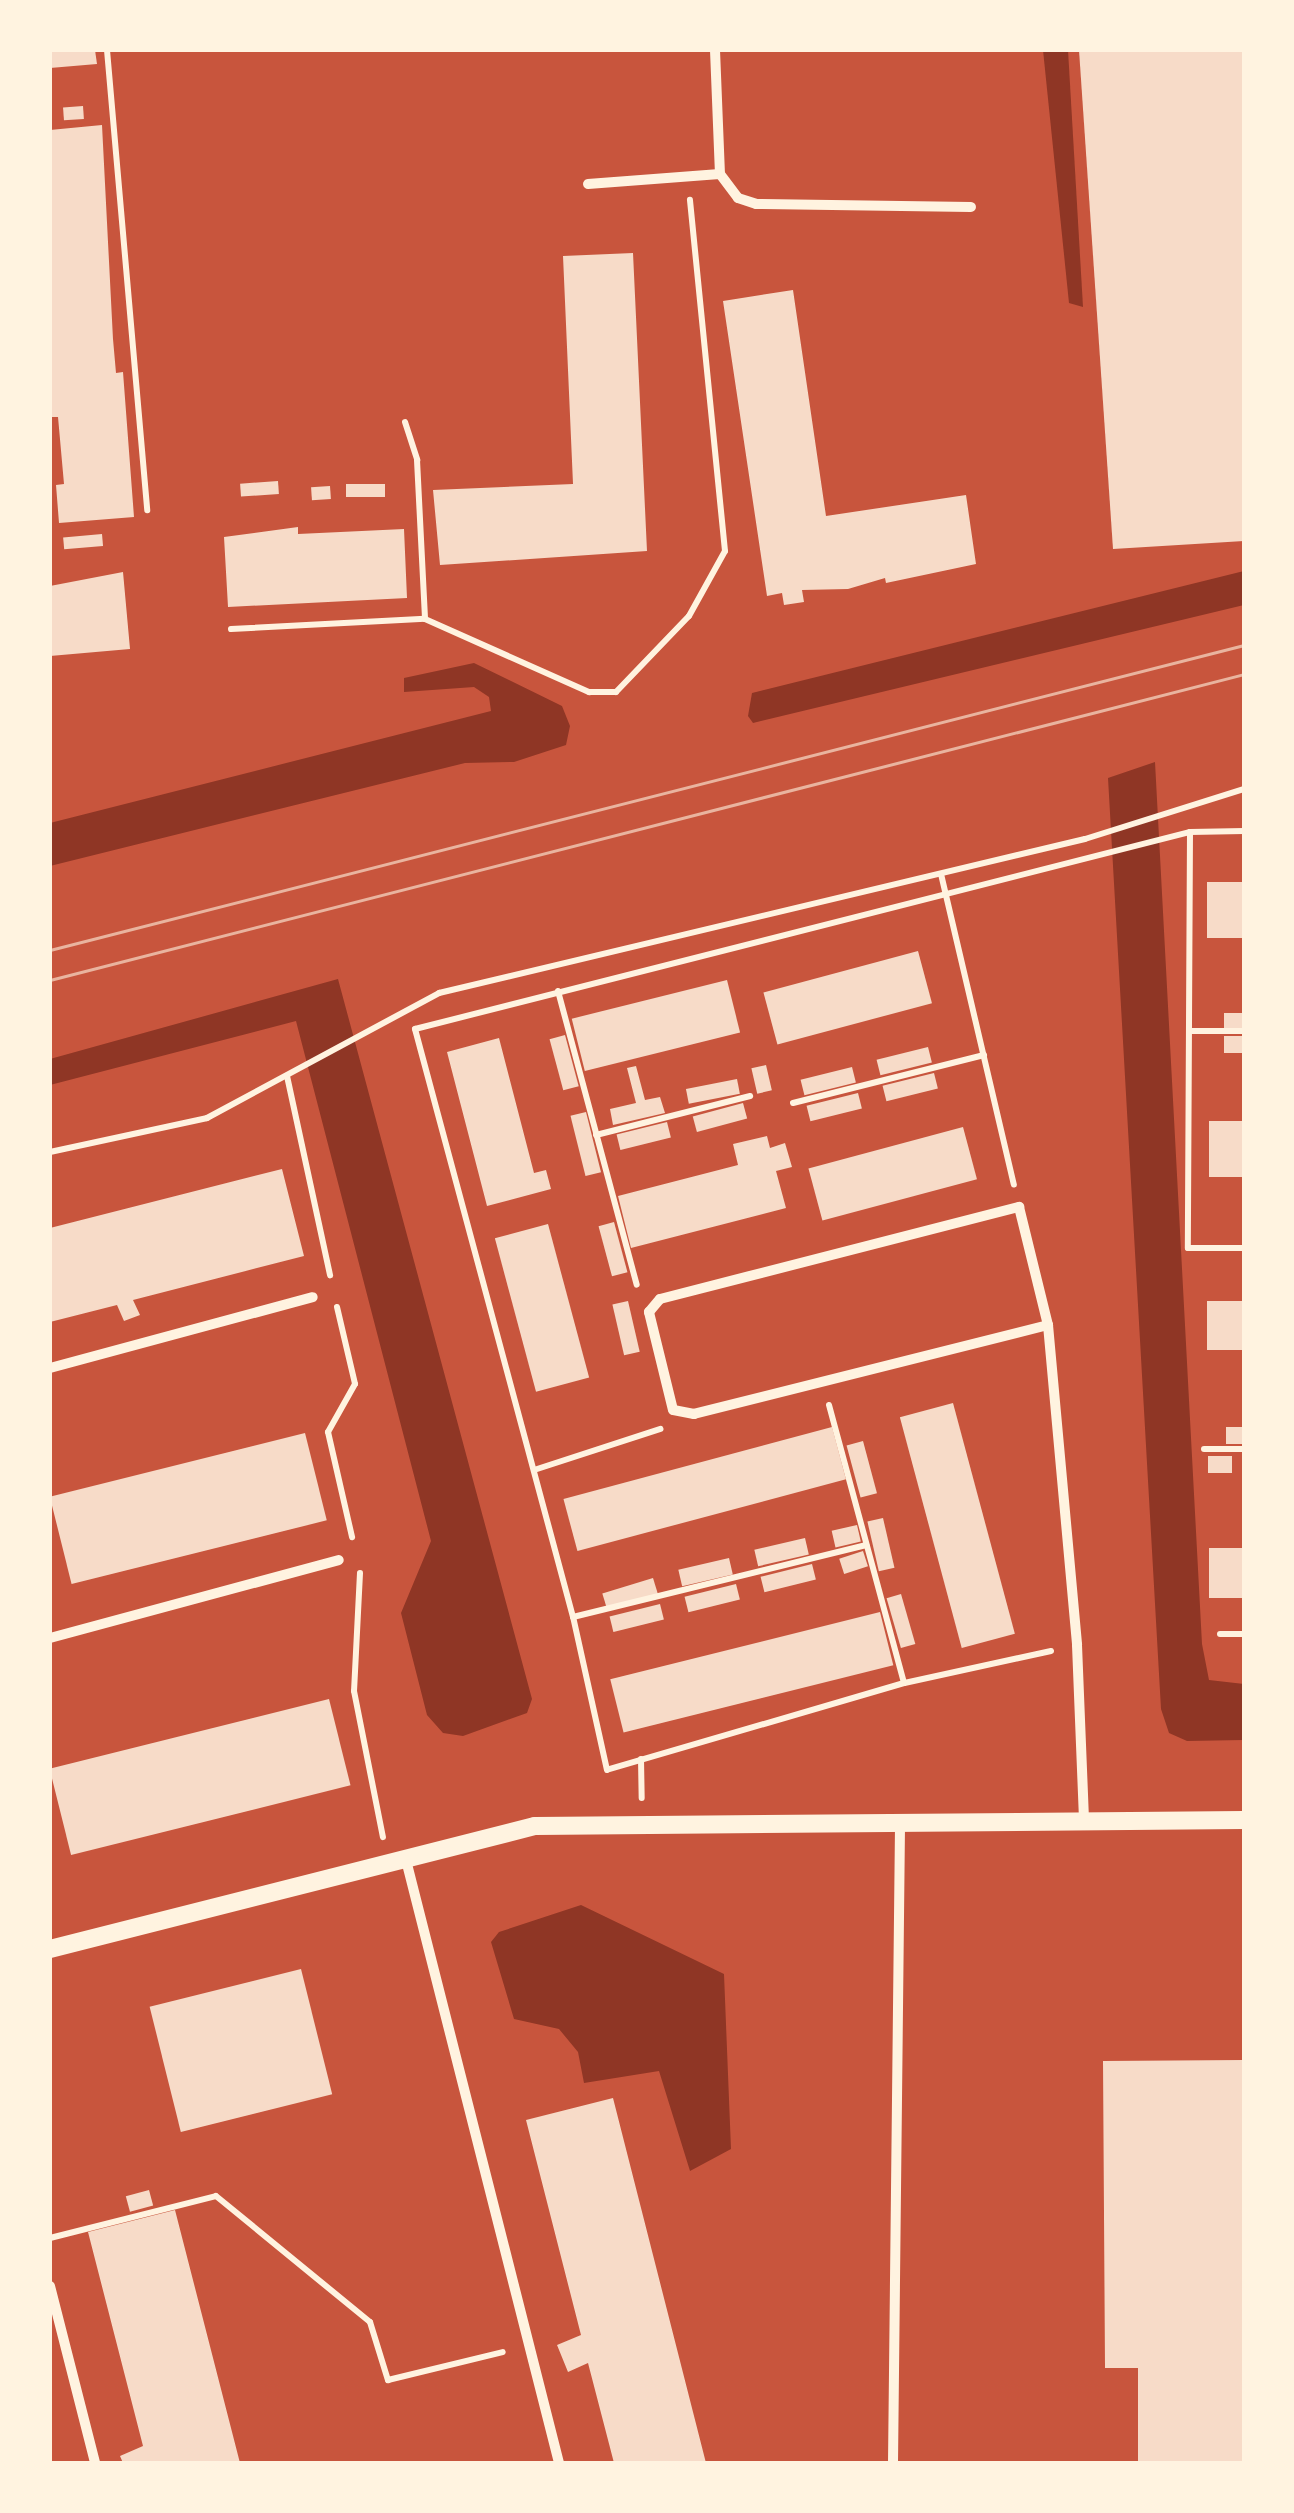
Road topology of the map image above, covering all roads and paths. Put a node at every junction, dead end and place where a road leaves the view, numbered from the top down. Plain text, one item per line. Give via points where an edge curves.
1 (107, 50) edge
2 (715, 50) edge
3 (720, 174) junction
4 (690, 178) junction
5 (588, 184) dead end
6 (972, 207) dead end
7 (405, 422) dead end
8 (147, 510) dead end
9 (425, 619) junction
10 (231, 629) dead end
11 (1244, 789) edge
12 (1244, 831) edge
13 (1190, 832) junction
14 (1082, 861) dead end
15 (941, 874) junction
16 (558, 991) dead end
17 (1189, 1031) junction
18 (1244, 1031) edge
19 (984, 1054) junction
20 (750, 1096) dead end
21 (793, 1104) dead end
22 (596, 1135) junction
23 (50, 1152) edge
24 (1019, 1207) junction
25 (1244, 1248) edge
26 (313, 1297) dead end
27 (649, 1312) junction
28 (1048, 1326) junction
29 (50, 1368) edge
30 (823, 1379) junction
31 (694, 1414) junction
32 (1204, 1448) dead end
33 (1244, 1449) edge
34 (534, 1470) dead end
35 (866, 1545) junction
36 (338, 1560) joint
37 (574, 1617) dead end
38 (1220, 1634) dead end
39 (1244, 1634) edge
40 (50, 1638) edge
41 (904, 1683) dead end
42 (642, 1760) dead end
43 (1244, 1820) edge
44 (642, 1821) junction
45 (1084, 1821) junction
46 (900, 1823) junction
47 (397, 1861) junction
48 (50, 1949) edge
49 (50, 2238) edge
50 (50, 2286) edge
51 (533, 2343) junction
52 (95, 2463) edge
53 (559, 2463) edge
54 (893, 2463) edge

1 - 8 path
2 - 3 street
3 - 4 street
3 - 6 street via 738,198 756,204
4 - 5 street
4 - 9 path via 725,551 716,576 689,616 606,694
7 - 9 path via 417,460
9 - 10 path
11 - 15 path
12 - 13 path
13 - 14 path
13 - 17 path
15 - 19 path
15 - 23 path via 440,994 208,1118
16 - 22 path
17 - 18 path
17 - 25 path via 1188,1248
19 - 21 path
19 - 24 path
20 - 22 path
22 - 27 path
24 - 27 street via 660,1299
24 - 28 street
26 - 29 street
27 - 31 street via 674,1410
28 - 30 street
28 - 45 street via 1077,1646
30 - 31 street
30 - 35 path
31 - 34 path
32 - 33 path
35 - 37 path
35 - 41 path
36 - 40 street
36 - 47 path via 356,1555 364,1590 354,1691
38 - 39 path
42 - 44 path
43 - 45 street
44 - 46 street
44 - 47 street via 535,1826
45 - 46 street
46 - 54 street
47 - 48 street
47 - 51 street
49 - 51 path via 216,2196 370,2322 388,2380
50 - 52 street
51 - 53 street

